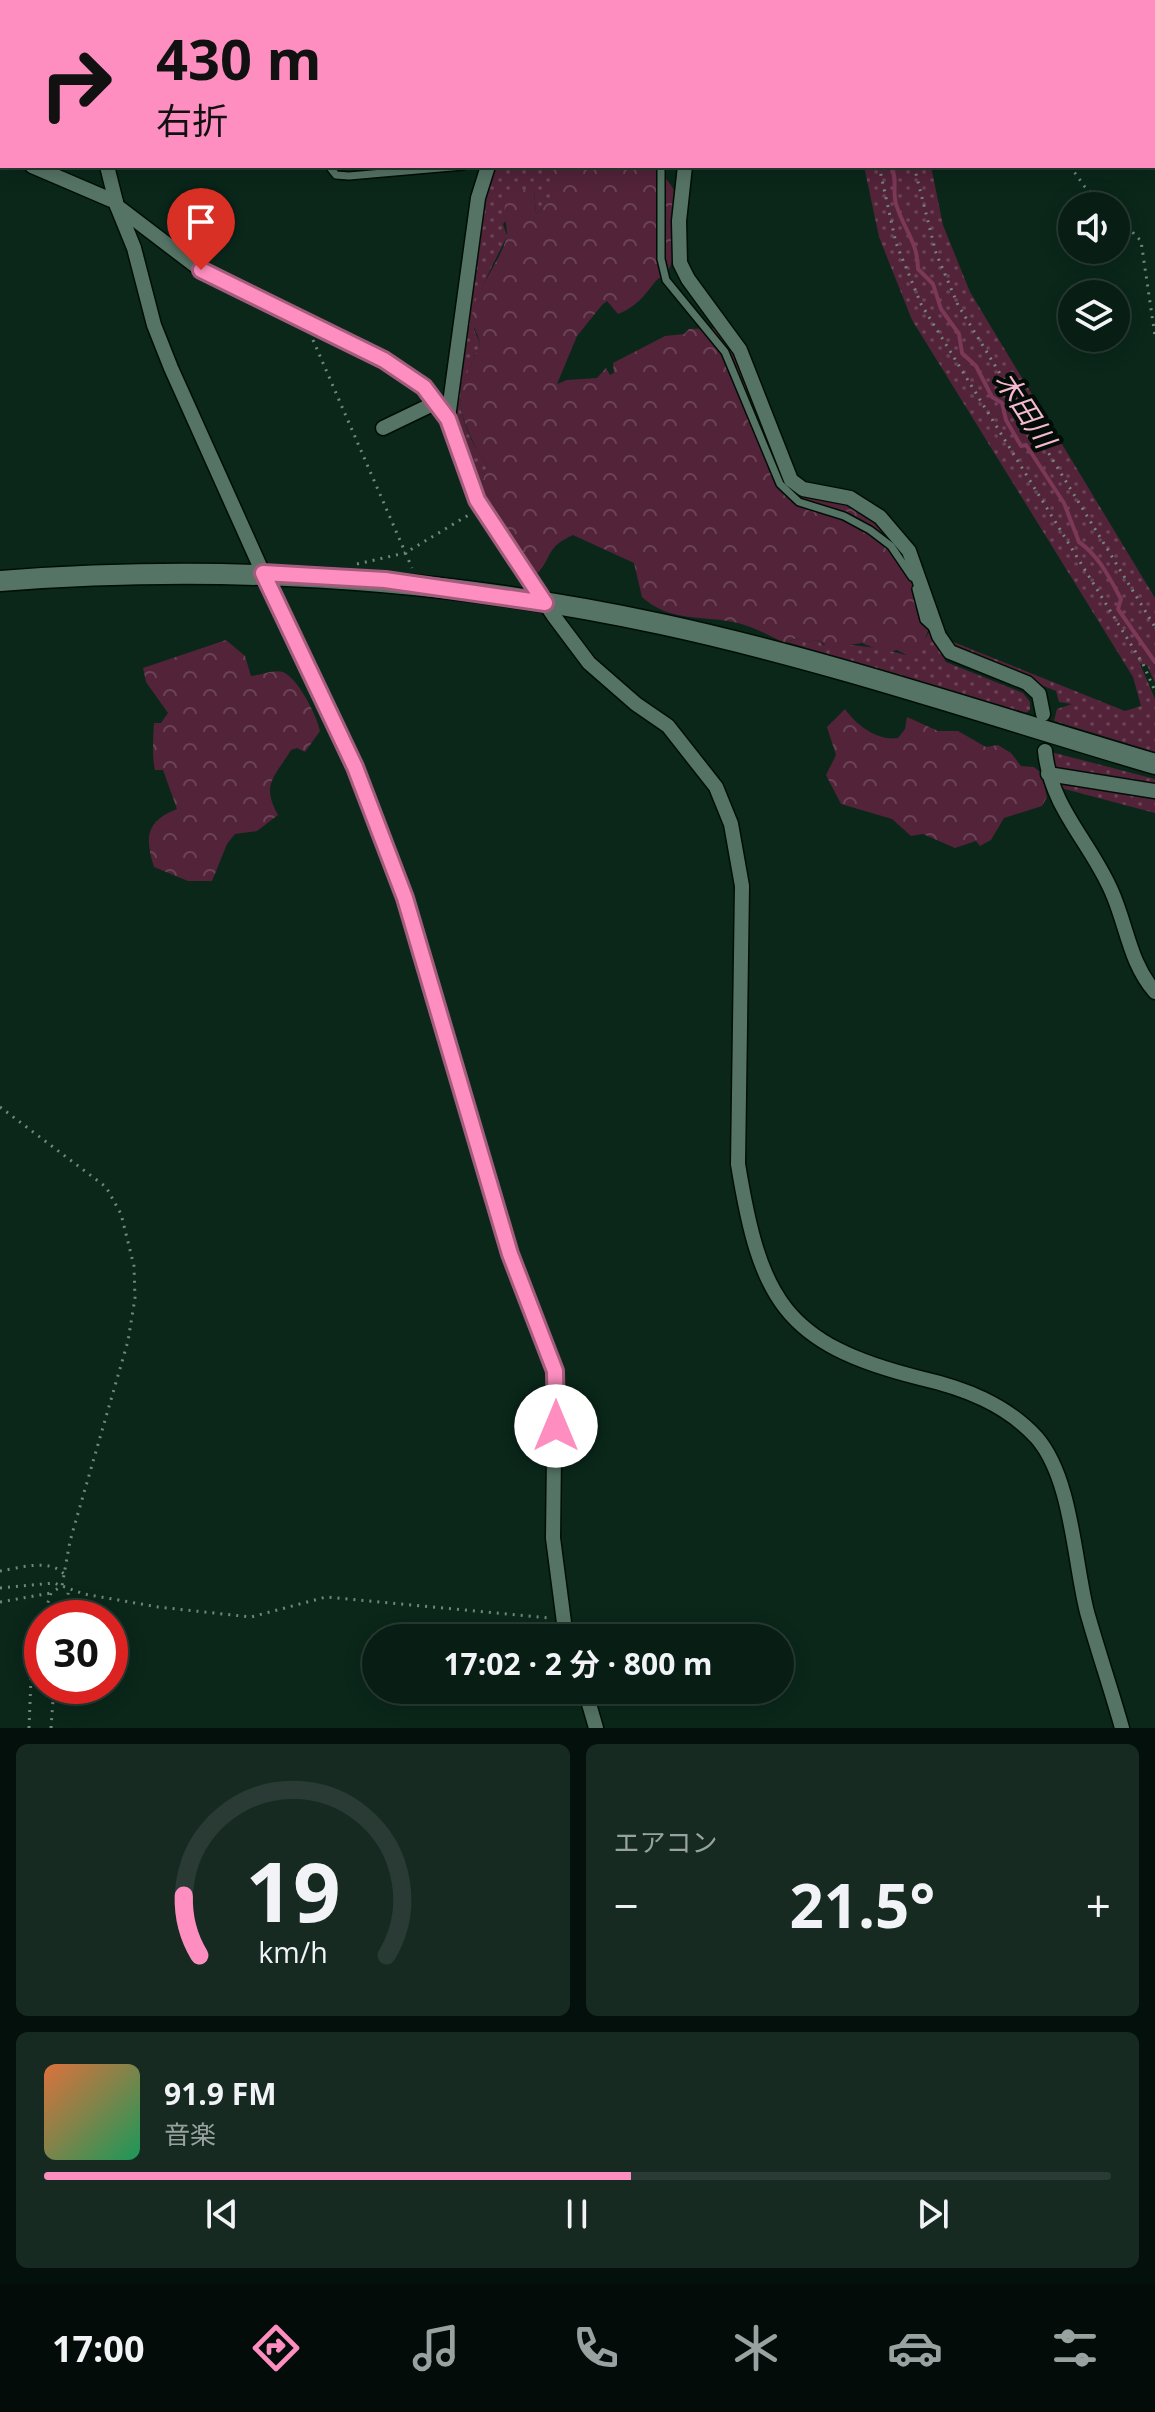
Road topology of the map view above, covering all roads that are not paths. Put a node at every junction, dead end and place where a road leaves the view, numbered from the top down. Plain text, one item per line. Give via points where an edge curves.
1 (36, 168) edge
2 (107, 168) edge
3 (331, 168) edge
4 (440, 168) edge
5 (487, 168) edge
6 (661, 168) edge
7 (685, 168) edge
8 (116, 204) junction
9 (437, 402) junction
10 (448, 419) junction
11 (383, 428) dead end
12 (263, 573) junction
13 (0, 581) edge
14 (545, 603) junction
15 (937, 630) junction
16 (1043, 714) dead end
17 (1045, 751) dead end
18 (1155, 764) edge
19 (1048, 774) junction
20 (1155, 791) edge
21 (1155, 992) edge
22 (563, 1624) edge
23 (589, 1704) edge
24 (596, 1728) edge
25 (1122, 1728) edge

1 - 8 street
2 - 8 street
3 - 4 lane via 336,175 349,176
5 - 10 street via 478,198
6 - 15 lane via 662,270 676,297 725,352 780,484 799,502 844,516 891,546 914,581 927,626
7 - 15 street via 680,263 740,350 791,480 803,489 850,498 880,517 909,551
8 - 9 street via 201,270 384,360
8 - 12 street via 159,339
9 - 10 street
9 - 11 street
10 - 14 street via 482,508
12 - 13 street via 91,574
12 - 14 street via 354,578
12 - 22 street via 355,767 405,898 510,1254 555,1371 553,1538
14 - 18 street via 662,624 795,659
14 - 25 street via 589,663 668,726 696,757 731,824 742,886 738,1164 768,1285 791,1317 840,1353 985,1399 1038,1439 1063,1497 1088,1613
15 - 16 street via 950,652 1027,683 1039,694
17 - 19 street
19 - 20 street
19 - 21 street via 1057,801 1111,888 1133,957
23 - 24 street

